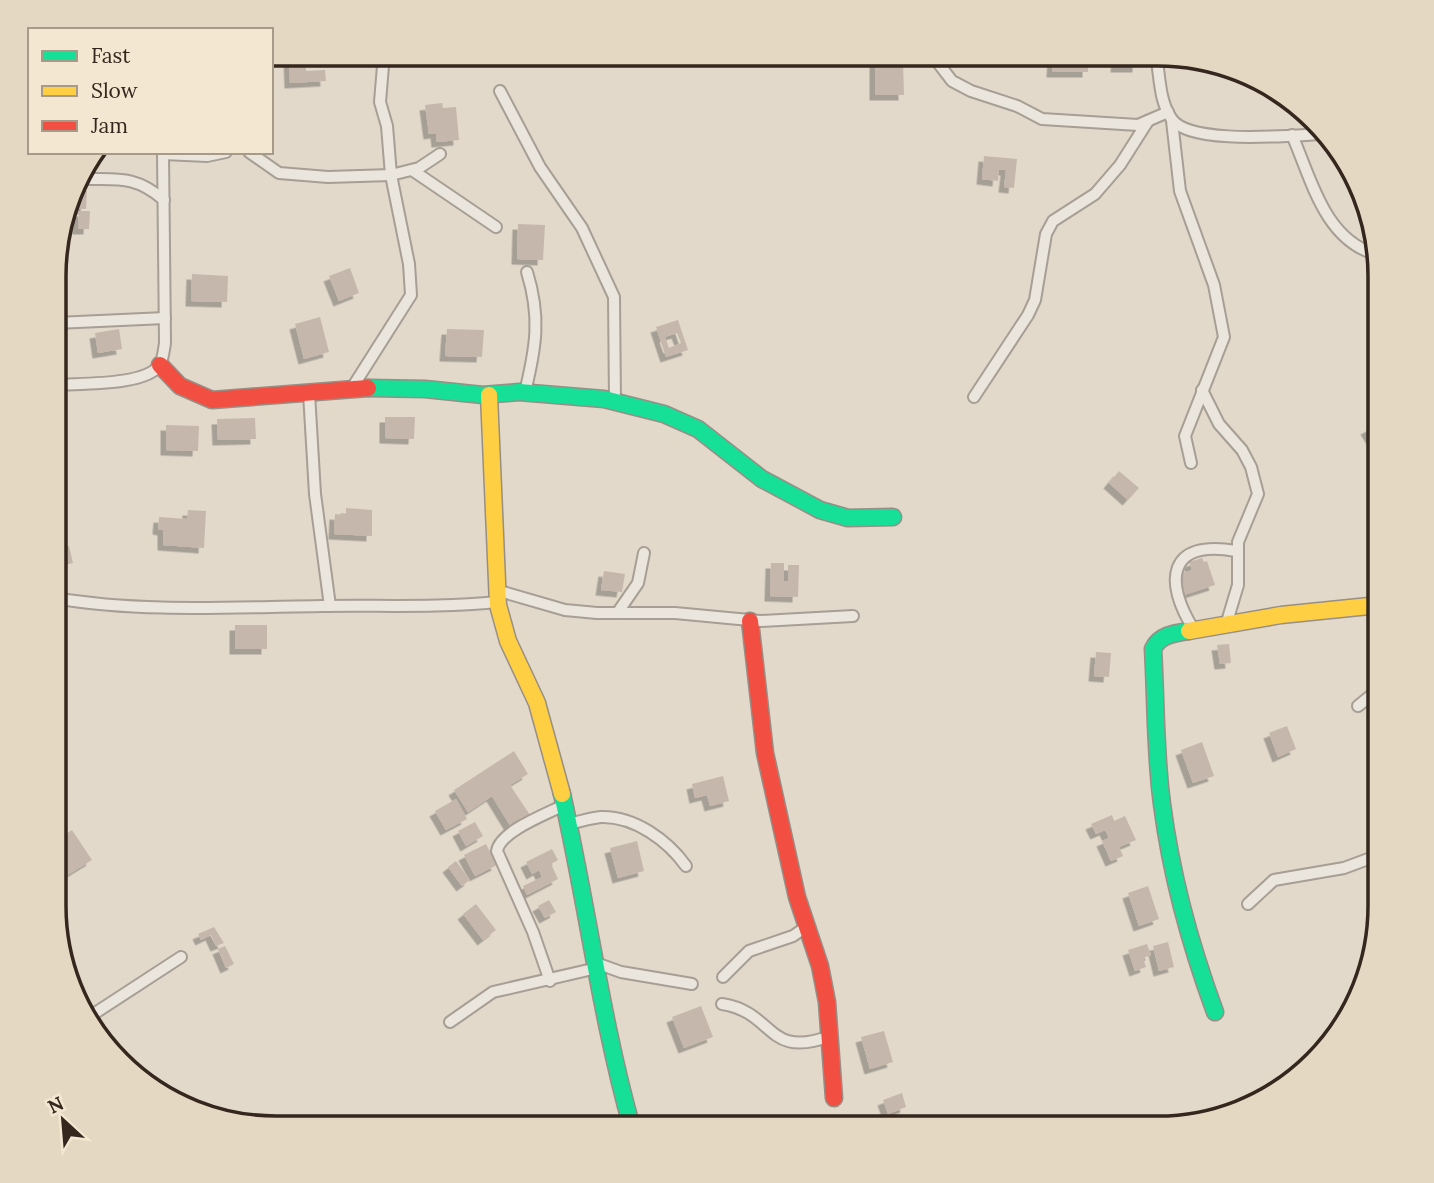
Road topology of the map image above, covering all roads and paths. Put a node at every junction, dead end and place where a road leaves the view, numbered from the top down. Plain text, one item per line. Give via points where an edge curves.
1 (383, 67) edge
2 (941, 67) edge
3 (1159, 67) edge
4 (500, 91) dead end
5 (1170, 117) junction
6 (1148, 121) junction
7 (1312, 134) edge
8 (1292, 135) junction
9 (163, 154) edge
10 (174, 154) edge
11 (212, 154) edge
12 (252, 154) edge
13 (440, 154) dead end
14 (412, 170) junction
15 (391, 175) junction
16 (90, 180) edge
17 (164, 200) junction
18 (496, 228) dead end
19 (1365, 251) edge
20 (527, 272) dead end
21 (165, 318) junction
22 (66, 323) edge
23 (160, 365) junction
24 (66, 384) edge
25 (352, 388) junction
26 (1202, 390) junction
27 (524, 392) junction
28 (309, 393) junction
29 (489, 395) junction
30 (974, 397) dead end
31 (615, 402) junction
32 (1191, 463) dead end
33 (893, 517) dead end
34 (1236, 551) junction
35 (644, 553) dead end
36 (497, 596) junction
37 (67, 600) edge
38 (330, 606) junction
39 (1368, 606) edge
40 (618, 612) junction
41 (853, 616) dead end
42 (750, 621) junction
43 (1226, 625) junction
44 (1194, 630) junction
45 (1368, 698) edge
46 (1358, 706) dead end
47 (564, 805) junction
48 (568, 824) junction
49 (1368, 859) edge
50 (686, 866) dead end
51 (1248, 904) dead end
52 (806, 927) junction
53 (181, 957) dead end
54 (596, 966) junction
55 (723, 977) dead end
56 (550, 981) junction
57 (692, 984) dead end
58 (722, 1004) dead end
59 (1215, 1012) dead end
60 (96, 1013) edge
61 (450, 1022) dead end
62 (830, 1035) junction
63 (834, 1098) dead end
64 (629, 1116) edge

1 - 15 street via 380,102
2 - 6 street via 952,81 971,91 1017,106 1042,120 1118,126
3 - 5 street
4 - 31 street via 540,167 582,228 614,297
5 - 6 street
5 - 8 street via 1187,131 1209,135
5 - 26 street via 1180,191 1214,285 1224,337
6 - 30 street via 1095,194 1053,221 1046,233 1035,300
7 - 8 street
8 - 19 street via 1326,216
9 - 17 street
10 - 11 street
12 - 15 street via 289,176
13 - 14 street
14 - 15 street
14 - 18 street
15 - 25 street via 411,295
16 - 17 street via 132,180 150,187
17 - 21 street
20 - 27 street via 536,301 537,328
21 - 22 street
21 - 23 street
23 - 24 street via 127,381
23 - 28 street via 180,386 212,400
25 - 28 street
25 - 29 street via 425,388
26 - 32 street via 1185,436
26 - 34 street via 1219,424 1242,450 1256,482 1258,494
27 - 29 street
27 - 31 street
28 - 38 street via 315,494
29 - 36 street
31 - 33 street via 664,414 698,429 762,478 820,510 848,518
34 - 43 street via 1238,585
34 - 44 street via 1206,550 1175,567 1179,604
35 - 40 street via 638,583
36 - 38 street
36 - 40 street via 565,610
36 - 47 street via 508,641 537,702
37 - 38 street via 179,607
39 - 43 street
40 - 42 street
41 - 42 street
42 - 52 street via 765,753
43 - 44 street
44 - 59 street via 1156,642 1153,689 1166,835
45 - 46 street
47 - 48 street
47 - 56 street via 508,835 497,851
48 - 50 street via 606,817 640,828 663,839
48 - 54 street
49 - 51 street via 1274,880
52 - 55 street via 749,951
52 - 62 street via 820,966
53 - 60 street
54 - 56 street
54 - 57 street
54 - 64 street
56 - 61 street via 493,992
58 - 62 street via 741,1008 793,1044
62 - 63 street

